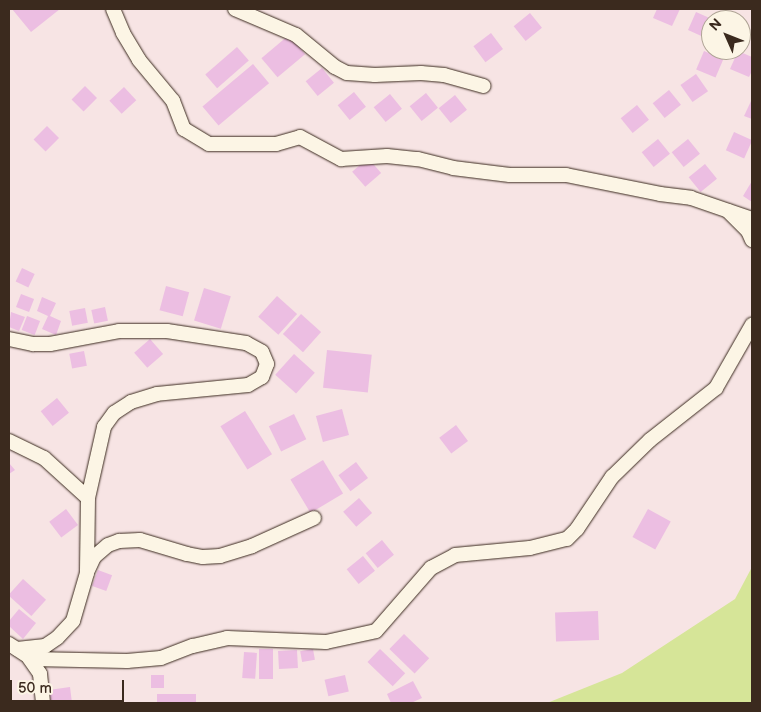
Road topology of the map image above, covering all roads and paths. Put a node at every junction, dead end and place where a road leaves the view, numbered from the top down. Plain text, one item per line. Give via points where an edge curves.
1 (113, 9) edge
2 (235, 9) edge
3 (484, 86) dead end
4 (726, 209) junction
5 (752, 218) edge
6 (752, 240) edge
7 (752, 325) edge
8 (9, 339) edge
9 (9, 441) edge
10 (88, 498) junction
11 (314, 518) dead end
12 (87, 573) junction
13 (13, 646) edge
14 (29, 658) junction
15 (43, 703) edge

1 - 4 street via 139,60 173,101 184,130 210,144 276,144 300,137 341,159 387,156 510,175 566,175 691,198
2 - 3 street via 296,35 347,73 444,75
4 - 5 street
4 - 6 street via 748,231
7 - 14 street via 716,388 650,440 612,476 567,539 530,548 455,554 431,568 376,631 326,642 227,638 161,658 126,661
8 - 10 street via 50,344 119,331 152,330 246,343 266,358 267,367 262,377 248,386 157,394 121,407 104,427
9 - 10 street via 44,458
10 - 12 street
11 - 12 street via 252,546 220,556 187,554 140,540 119,541 108,545 94,557
12 - 13 street via 76,612 67,630 45,646
13 - 14 street
14 - 15 street via 40,674

